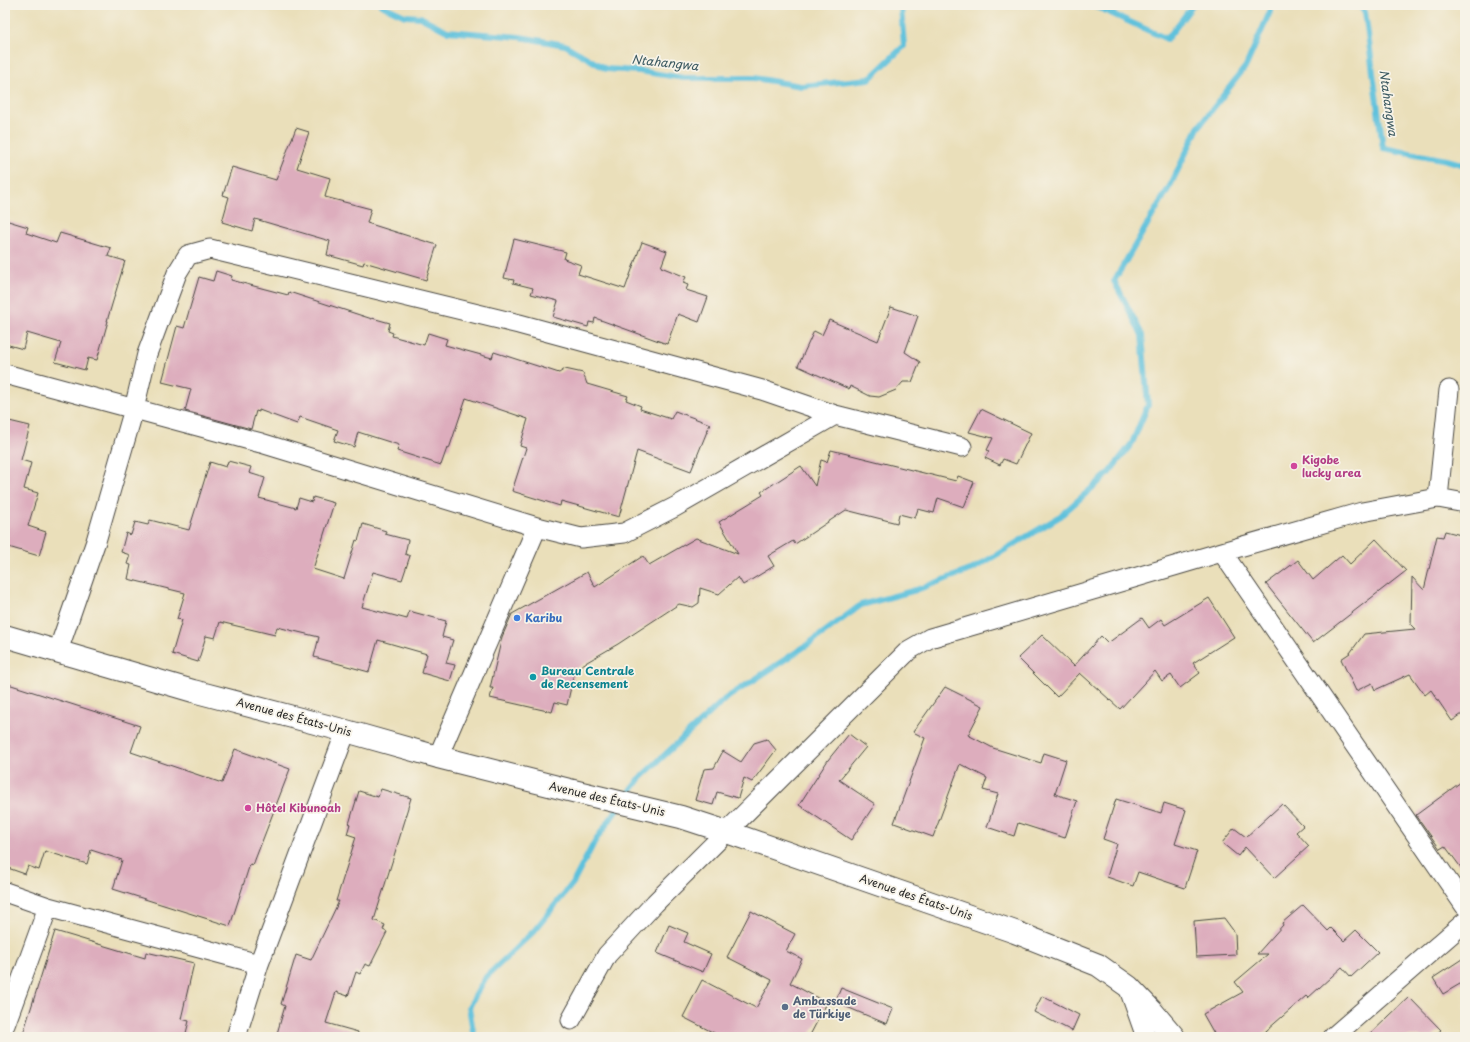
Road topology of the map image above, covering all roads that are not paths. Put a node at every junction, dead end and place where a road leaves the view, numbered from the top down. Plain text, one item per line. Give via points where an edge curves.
1 (5, 374) edge
2 (1450, 390) dead end
3 (134, 409) junction
4 (836, 415) junction
5 (962, 447) dead end
6 (1438, 498) junction
7 (1465, 503) edge
8 (537, 527) junction
9 (1222, 552) junction
10 (5, 636) edge
11 (58, 651) junction
12 (346, 731) junction
13 (438, 757) junction
14 (727, 832) junction
15 (5, 892) edge
16 (1465, 906) edge
17 (48, 907) junction
18 (1465, 922) edge
19 (259, 964) junction
20 (1129, 987) junction
21 (571, 1020) dead end
22 (5, 1025) edge
23 (236, 1037) edge
24 (1146, 1037) edge
25 (1174, 1037) edge
26 (1333, 1037) edge

1 - 3 street
2 - 6 street
3 - 4 street via 147,354 177,273 188,254 210,249 519,324 762,390
3 - 8 street via 261,443
3 - 11 street via 96,541
4 - 5 street
4 - 8 street via 675,507 624,533 581,538
6 - 7 street
6 - 9 street via 1362,512
8 - 13 street
9 - 14 street via 930,638 909,650 890,667
9 - 16 street
10 - 11 street, Avenue des États-Unis
11 - 12 street, Avenue des États-Unis via 193,691
12 - 13 street, Avenue des États-Unis
12 - 19 street
13 - 14 street, Avenue des États-Unis via 681,817
14 - 20 street, Avenue des États-Unis via 1015,932 1098,965
14 - 21 street via 607,955
15 - 17 street
17 - 19 street
17 - 22 street
18 - 26 street
19 - 23 street
20 - 24 street
20 - 25 street, Avenue des États-Unis

